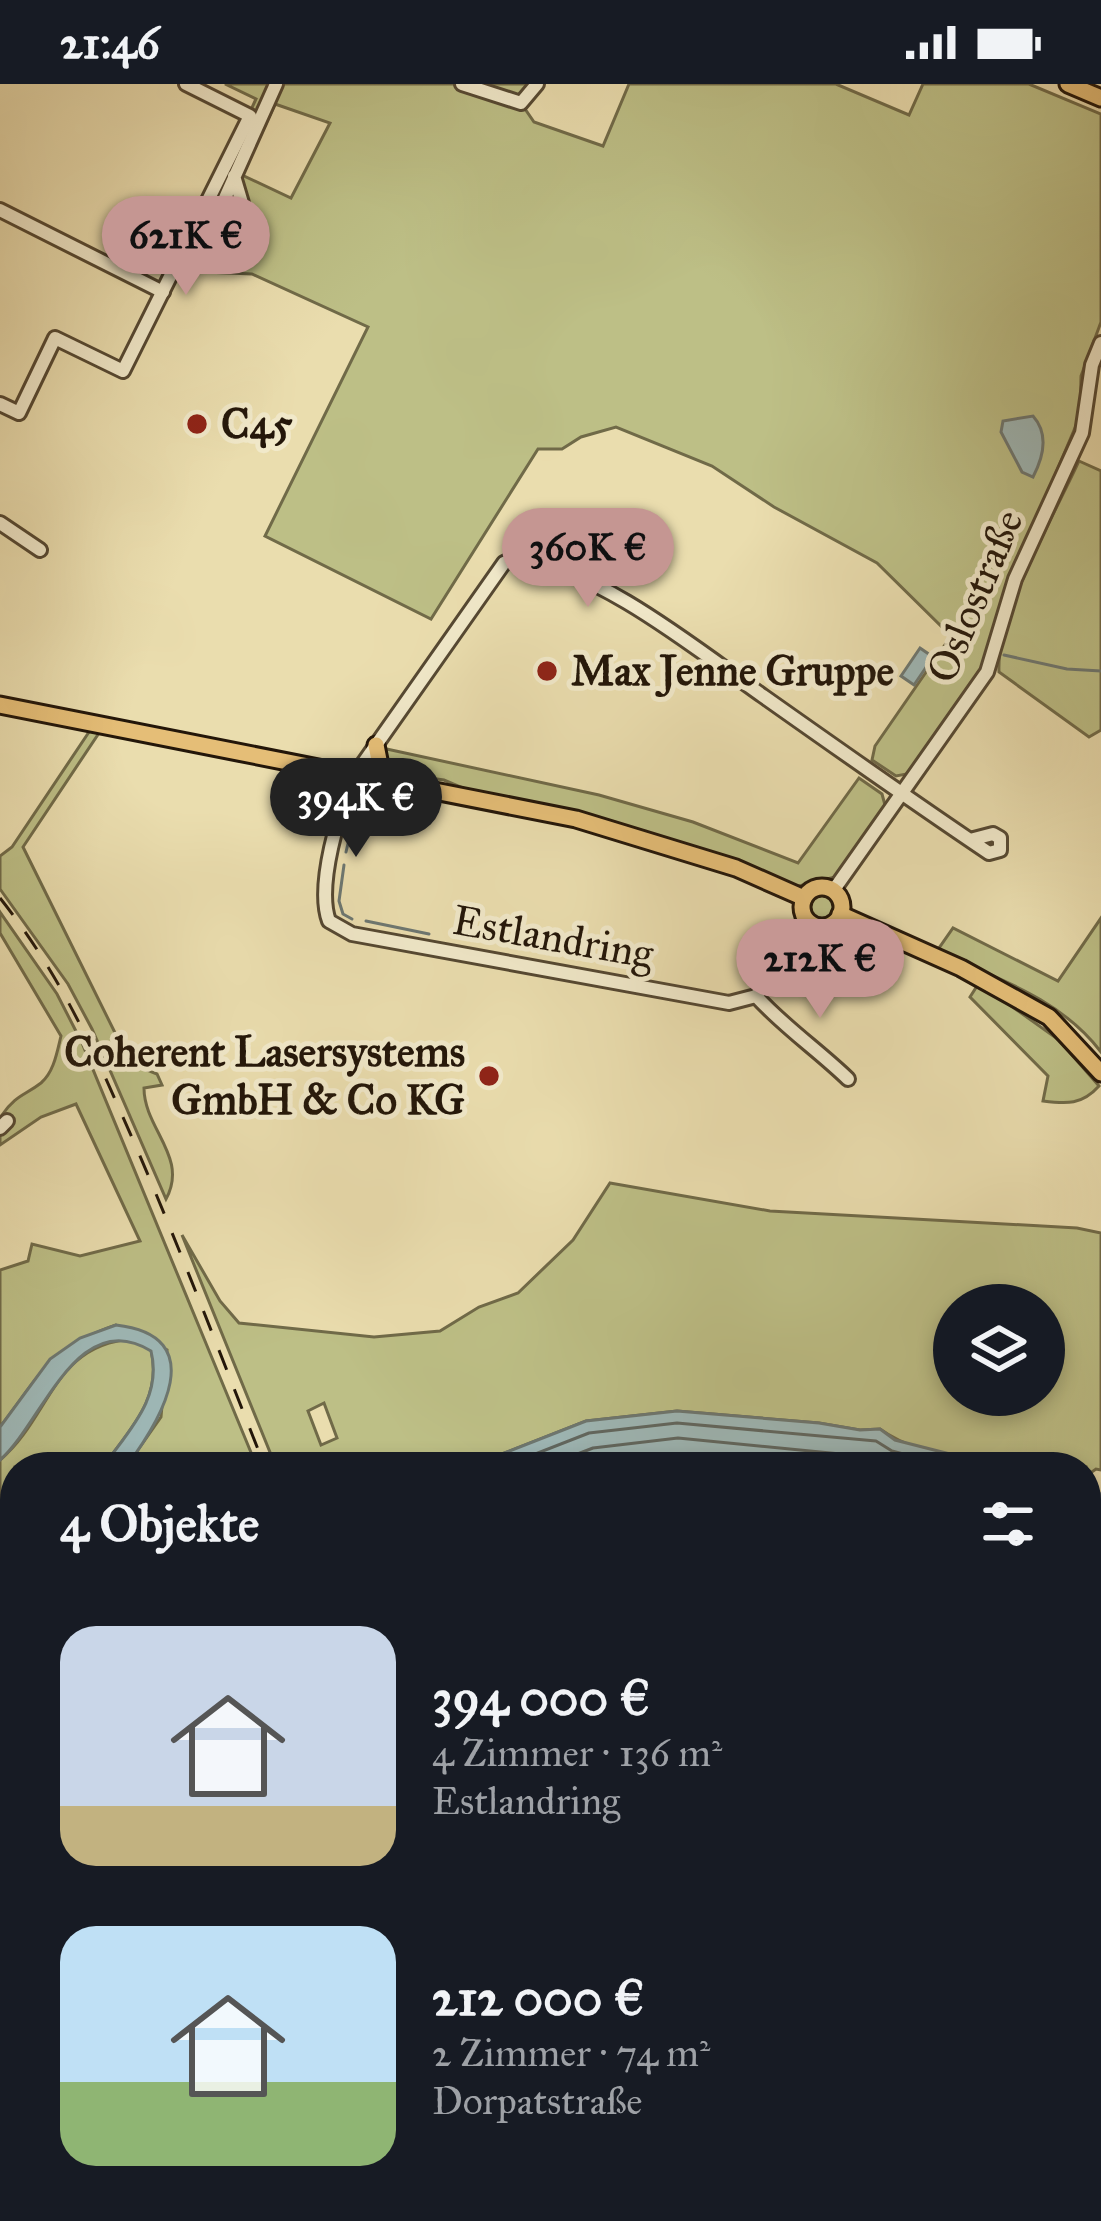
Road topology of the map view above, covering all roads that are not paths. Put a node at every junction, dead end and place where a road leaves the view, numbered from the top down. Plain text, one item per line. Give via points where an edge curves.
1 (186, 84) edge
2 (276, 84) edge
3 (462, 84) edge
4 (537, 84) edge
5 (1068, 84) edge
6 (1101, 98) edge
7 (234, 176) dead end
8 (0, 210) edge
9 (163, 292) junction
10 (1101, 344) edge
11 (1096, 367) edge
12 (0, 404) edge
13 (0, 523) edge
14 (40, 550) dead end
15 (0, 705) edge
16 (376, 746) junction
17 (310, 766) junction
18 (355, 776) junction
19 (393, 783) junction
20 (901, 792) junction
21 (340, 808) junction
22 (970, 840) dead end
23 (833, 891) junction
24 (804, 898) junction
25 (840, 914) junction
26 (809, 922) junction
27 (756, 996) junction
28 (1101, 1072) edge
29 (848, 1079) dead end

1 - 9 street via 250,116
2 - 7 street
3 - 4 street via 521,103
5 - 6 main road
8 - 9 street
9 - 12 street via 123,371 56,338 19,413
10 - 11 street, Oslostraße
11 - 20 street, Oslostraße via 1082,433 1016,579 987,672
13 - 14 street
15 - 17 main road
16 - 18 street, Estlandring
16 - 19 main road
16 - 20 street, Estlandring via 503,563 517,557 646,615
17 - 18 main road
17 - 21 main road via 329,778
18 - 19 main road
18 - 21 street, Estlandring
19 - 24 main road via 576,819 736,868
20 - 22 street
20 - 23 street, Oslostraße
21 - 27 street, Estlandring via 325,897 338,930 729,1003
23 - 24 main road via 818,888
23 - 25 main road
24 - 26 main road
25 - 26 main road via 829,926
25 - 28 main road via 1049,1017
26 - 27 street
27 - 29 street

